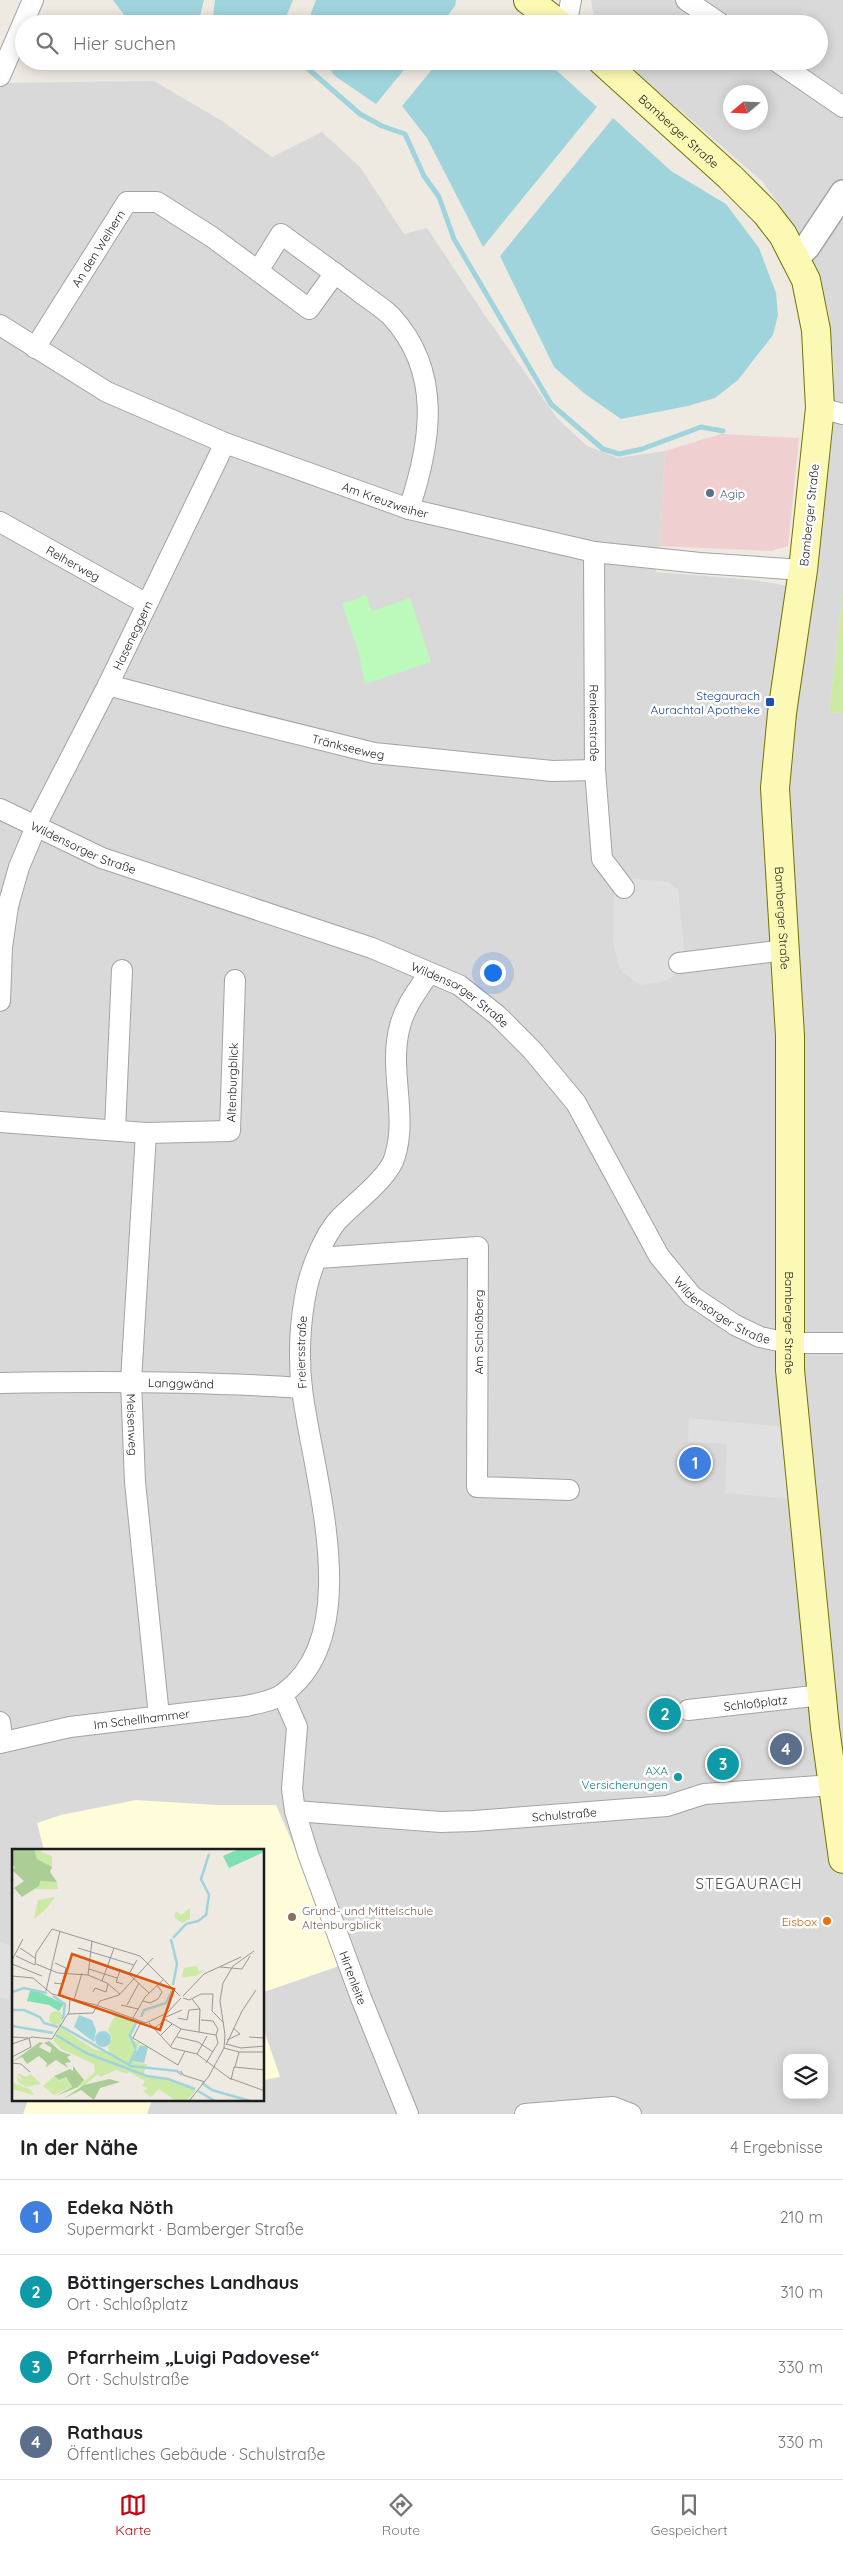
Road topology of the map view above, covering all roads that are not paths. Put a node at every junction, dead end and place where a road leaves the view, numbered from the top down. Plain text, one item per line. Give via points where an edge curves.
1 (32, 0) edge
2 (528, 0) edge
3 (571, 0) edge
4 (686, 0) edge
5 (26, 15) edge
6 (549, 15) edge
7 (568, 15) edge
8 (708, 15) edge
9 (15, 40) edge
10 (612, 70) edge
11 (789, 70) edge
12 (0, 76) edge
13 (843, 107) edge
14 (843, 192) edge
15 (796, 258) junction
16 (258, 270) junction
17 (334, 273) junction
18 (0, 325) edge
19 (35, 348) junction
20 (831, 411) edge
21 (226, 443) junction
22 (409, 508) junction
23 (0, 522) edge
24 (594, 552) junction
25 (803, 570) junction
26 (147, 604) junction
27 (108, 685) junction
28 (595, 770) junction
29 (0, 809) edge
30 (37, 826) junction
31 (624, 888) dead end
32 (1, 947) edge
33 (785, 950) junction
34 (679, 963) dead end
35 (122, 970) dead end
36 (430, 973) junction
37 (235, 980) dead end
38 (0, 1001) edge
39 (0, 1122) edge
40 (114, 1130) junction
41 (146, 1133) junction
42 (318, 1258) junction
43 (789, 1343) junction
44 (843, 1343) edge
45 (131, 1381) junction
46 (0, 1383) edge
47 (302, 1388) junction
48 (569, 1490) dead end
49 (283, 1695) junction
50 (822, 1695) junction
51 (688, 1710) dead end
52 (159, 1716) junction
53 (0, 1722) edge
54 (2, 1743) edge
55 (833, 1785) junction
56 (295, 1811) junction
57 (843, 1859) edge
58 (408, 2114) edge
59 (525, 2114) edge
60 (631, 2114) edge

1 - 5 street
2 - 6 main road
3 - 7 street
4 - 8 street
9 - 12 street
10 - 15 main road, Bamberger Straße via 766,213
11 - 13 street
14 - 15 street via 807,247
15 - 20 main road, Bamberger Straße via 806,280
16 - 17 street, An den Weihern via 309,309
16 - 17 street via 281,234
16 - 19 street, An den Weihern via 157,202 127,202
17 - 22 street via 390,316 416,350 427,384 428,436 422,470
18 - 19 street, Am Kreuzweiher
19 - 21 street, Am Kreuzweiher via 107,392
20 - 25 main road, Bamberger Straße
21 - 22 street, Am Kreuzweiher
21 - 26 street, Haseneggern
22 - 24 street, Am Kreuzweiher
23 - 26 street, Reiherweg
24 - 25 street, Am Kreuzweiher
24 - 28 street, Renkenstraße
25 - 33 main road, Bamberger Straße via 782,713 775,788
26 - 27 street, Haseneggern
27 - 28 street, Tränkseeweg via 374,753 552,771
27 - 30 street, Haseneggern
28 - 31 street, Renkenstraße via 602,859
29 - 30 street, Wildensorger Straße
30 - 32 street via 19,867
30 - 36 street, Wildensorger Straße via 102,858 355,942
32 - 38 street
33 - 34 street
33 - 43 main road, Bamberger Straße via 792,1127
35 - 40 street
36 - 42 street, Freiersstraße via 406,1008 399,1027 395,1062 400,1134 395,1159 376,1183 336,1222
36 - 43 street, Wildensorger Straße via 459,985 497,1015 532,1050 576,1103 659,1256 692,1296 735,1325 760,1337
37 - 41 street, Altenburgblick via 230,1131
39 - 40 street, Altenburgblick
40 - 41 street, Altenburgblick
41 - 45 street, Meisenweg
42 - 47 street, Freiersstraße via 308,1287 301,1340
42 - 48 street, Am Schloßberg via 478,1247 478,1487
43 - 44 street, Wildensorger Straße
43 - 50 main road, Bamberger Straße
45 - 46 street, Langgwänd
45 - 47 street, Langgwänd via 219,1382
45 - 52 street, Meisenweg via 135,1482
47 - 49 street, Freiersstraße via 329,1557 330,1590 328,1619 313,1657 298,1682
49 - 52 street, Im Schellhammer via 246,1706
49 - 56 street via 296,1727 292,1789
50 - 51 street, Schloßplatz
50 - 55 main road, Bamberger Straße
52 - 54 street, Im Schellhammer via 70,1727
53 - 54 street
55 - 56 street, Schulstraße via 704,1794 667,1806 474,1821 440,1822
55 - 57 main road, Bamberger Straße
56 - 58 street, Hirtenleite via 361,1998
59 - 60 street via 613,2107

